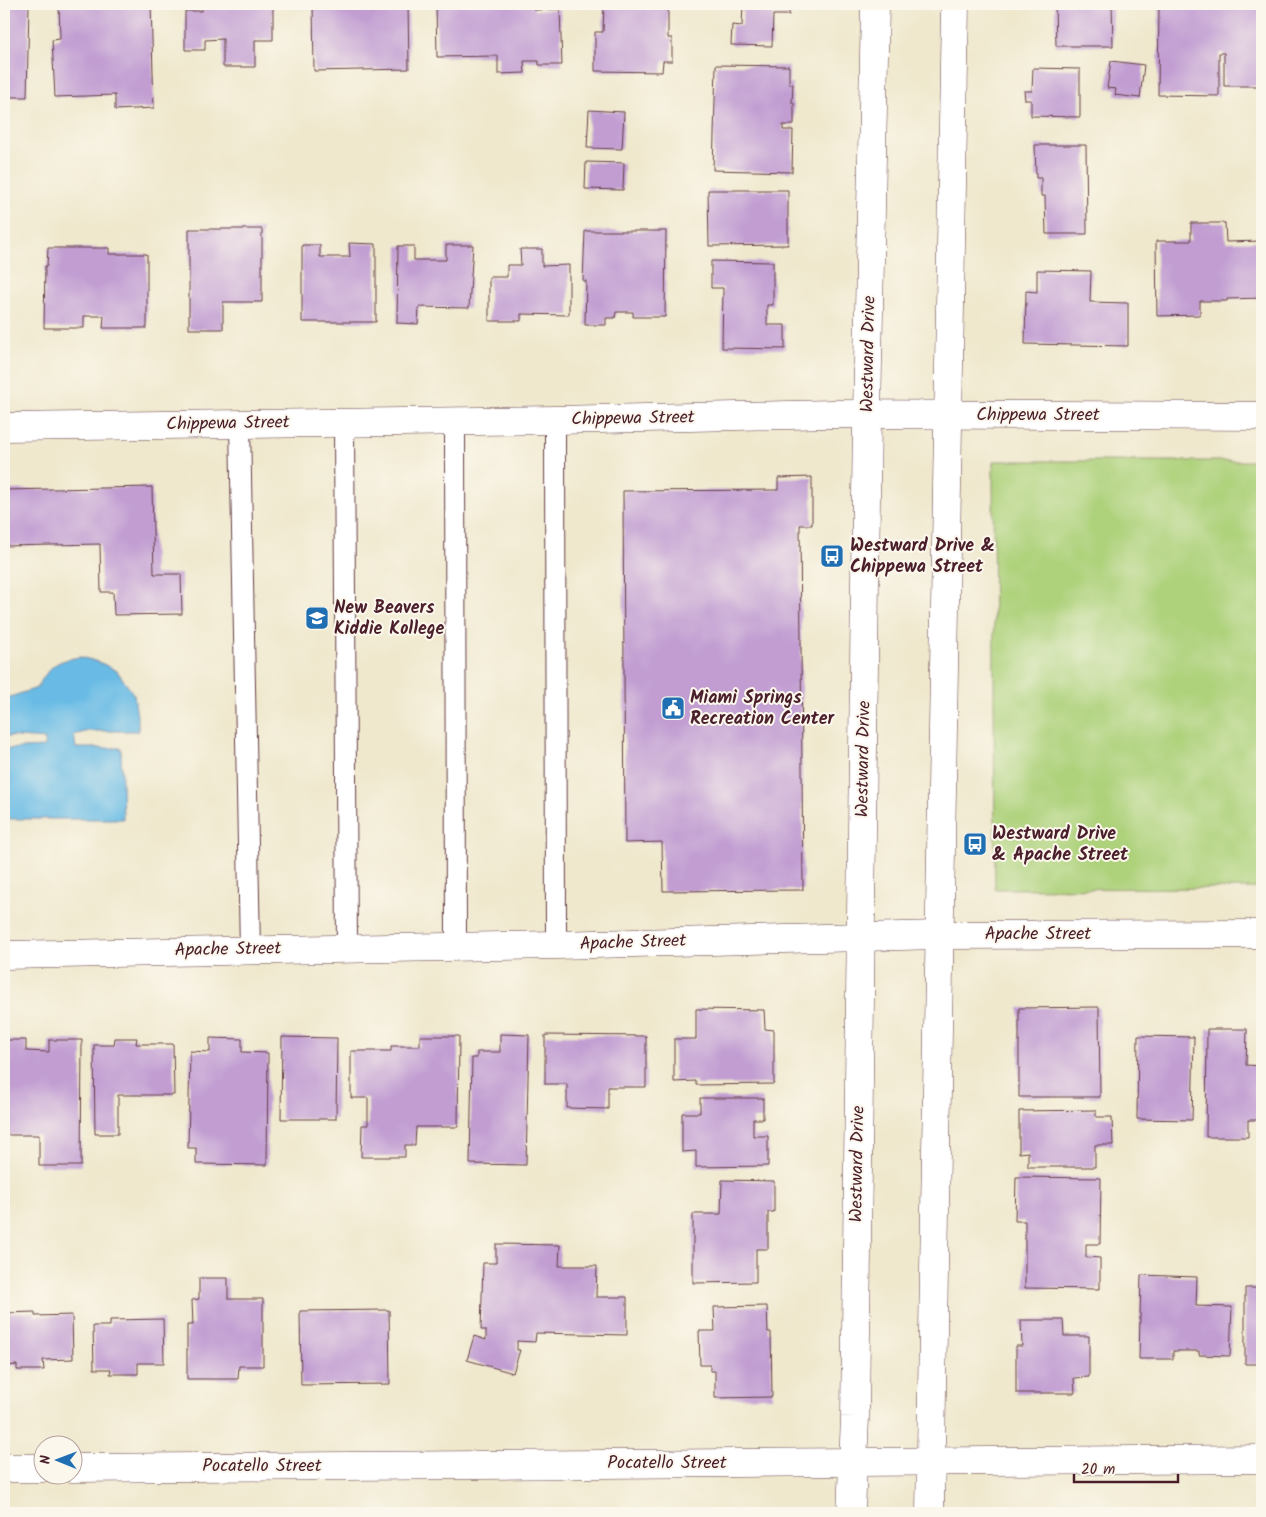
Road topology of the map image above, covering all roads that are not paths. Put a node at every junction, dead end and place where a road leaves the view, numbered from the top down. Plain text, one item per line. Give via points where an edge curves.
1 (875, 4) edge
2 (955, 4) edge
3 (868, 414) junction
4 (949, 414) junction
5 (1262, 416) edge
6 (556, 420) junction
7 (455, 422) junction
8 (344, 423) junction
9 (240, 424) junction
10 (4, 427) edge
11 (1262, 934) edge
12 (939, 935) junction
13 (862, 936) junction
14 (556, 945) junction
15 (456, 947) junction
16 (347, 948) junction
17 (250, 950) junction
18 (4, 954) edge
19 (1262, 1459) edge
20 (854, 1461) junction
21 (930, 1461) junction
22 (4, 1468) edge
23 (32, 1468) edge
24 (82, 1468) edge
25 (851, 1513) edge
26 (930, 1513) edge

1 - 3 street, Westward Drive
2 - 4 street
3 - 4 street, Chippewa Street
3 - 6 street, Chippewa Street
3 - 13 street, Westward Drive
4 - 5 street, Chippewa Street
4 - 12 street
6 - 7 street, Chippewa Street
6 - 14 lane
7 - 8 street, Chippewa Street
7 - 15 lane
8 - 9 street, Chippewa Street
8 - 16 lane
9 - 10 street, Chippewa Street
9 - 17 lane
11 - 12 street, Apache Street
12 - 13 street, Apache Street
12 - 21 street
13 - 14 street, Apache Street
13 - 20 street, Westward Drive
14 - 15 street, Apache Street
15 - 16 street, Apache Street
16 - 17 street, Apache Street
17 - 18 street, Apache Street
19 - 21 street, Pocatello Street
20 - 21 street, Pocatello Street
20 - 24 street, Pocatello Street
20 - 25 street, Westward Drive
21 - 26 street
22 - 23 street

